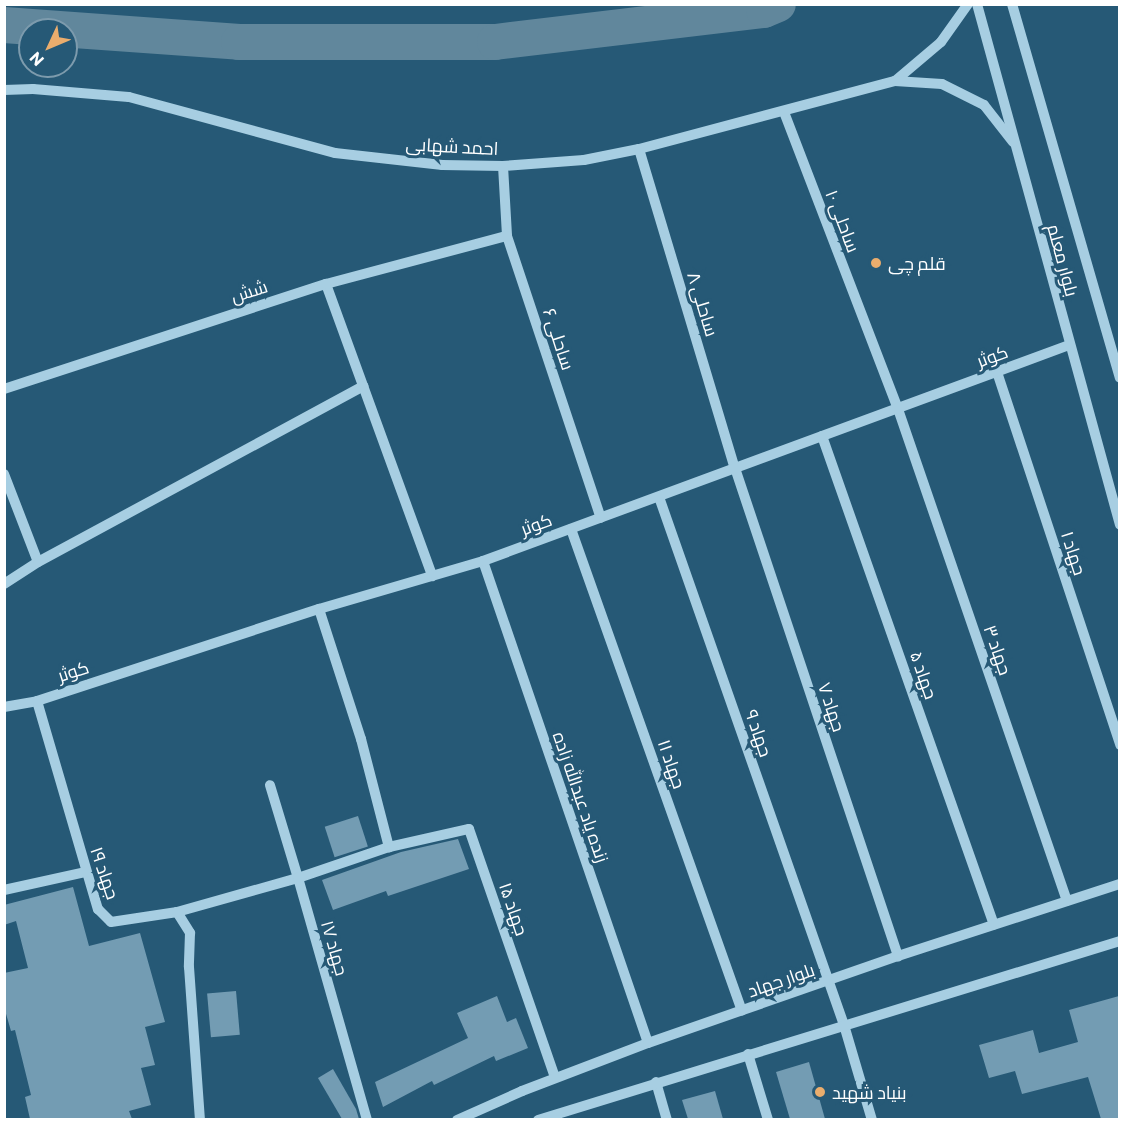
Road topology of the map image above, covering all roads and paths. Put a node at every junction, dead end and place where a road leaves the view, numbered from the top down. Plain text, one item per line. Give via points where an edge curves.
1 (968, 4) edge
2 (977, 4) edge
3 (1012, 4) edge
4 (896, 81) junction
5 (4, 90) edge
6 (784, 112) junction
7 (1013, 142) junction
8 (639, 149) junction
9 (503, 166) junction
10 (507, 236) junction
11 (326, 284) junction
12 (1069, 345) junction
13 (997, 372) junction
14 (1119, 378) edge
15 (363, 386) junction
16 (4, 388) edge
17 (898, 409) junction
18 (822, 436) junction
19 (735, 468) junction
20 (4, 474) edge
21 (659, 496) junction
22 (601, 518) junction
23 (1119, 525) edge
24 (571, 529) junction
25 (483, 561) junction
26 (38, 562) junction
27 (432, 576) junction
28 (4, 584) edge
29 (319, 609) junction
30 (37, 701) junction
31 (4, 707) edge
32 (1119, 744) edge
33 (270, 785) dead end
34 (389, 847) junction
35 (86, 872) junction
36 (298, 878) junction
37 (1119, 884) edge
38 (4, 890) edge
39 (1066, 901) junction
40 (177, 912) junction
41 (994, 925) junction
42 (1119, 941) edge
43 (898, 956) junction
44 (828, 981) junction
45 (742, 1011) junction
46 (844, 1025) junction
47 (648, 1043) junction
48 (748, 1054) junction
49 (555, 1078) junction
50 (656, 1082) junction
51 (200, 1119) edge
52 (366, 1119) edge
53 (457, 1119) edge
54 (538, 1119) edge
55 (667, 1119) edge
56 (768, 1119) edge
57 (872, 1119) edge

1 - 4 street, احمد شهابی via 941,42
2 - 7 street, بلوار معلم
3 - 14 street, بلوار معلم
4 - 6 street, احمد شهابی
4 - 7 street, احمد شهابی via 942,84 984,105
5 - 9 street, احمد شهابی via 129,97 335,153 442,165
6 - 8 street, احمد شهابی
6 - 17 street, ساحلی ۱۰
7 - 12 street, بلوار معلم
8 - 9 street, احمد شهابی via 584,160
8 - 19 street, ساحلی ۸
9 - 10 street, ساحلی ۶
10 - 11 street, شش
10 - 22 street, ساحلی ۶
11 - 15 street
11 - 16 street, شش
12 - 13 street, کوثر
12 - 23 street, بلوار معلم
13 - 17 street, کوثر
13 - 32 street, جهاد ۱
15 - 26 street
15 - 27 street
17 - 18 street, کوثر
17 - 39 street, جهاد ۳
18 - 19 street, کوثر
18 - 41 street, جهاد ۵
19 - 21 street, کوثر
19 - 43 street, جهاد ۷
20 - 26 street
21 - 22 street, کوثر
21 - 44 street, جهاد ۹
22 - 24 street, کوثر
24 - 25 street, کوثر
24 - 45 street, جهاد ۱۱
25 - 27 street, کوثر
25 - 47 street, زنده یاد عبدالله زاده
26 - 28 street
27 - 29 street, کوثر
29 - 30 street, کوثر
29 - 34 street via 361,740
30 - 31 street, کوثر
30 - 35 street, جهاد ۱۹
33 - 36 street, جهاد ۱۷
34 - 36 street
34 - 49 street, جهاد ۱۵ via 469,829
35 - 38 street
35 - 40 street, جهاد ۱۹ via 98,909 111,922
36 - 40 street
36 - 52 street, جهاد ۱۷
37 - 39 street, بلوار جهاد
39 - 41 street, بلوار جهاد
40 - 51 street via 190,933
41 - 43 street, بلوار جهاد
42 - 46 street
43 - 44 street, بلوار جهاد
44 - 45 street, بلوار جهاد
44 - 46 street, جهاد ۹
45 - 47 street, بلوار جهاد
46 - 48 street
46 - 57 street, جهاد ۹
47 - 49 street, بلوار جهاد
48 - 50 street
48 - 56 street
49 - 53 street, بلوار جهاد
50 - 54 street
50 - 55 street

